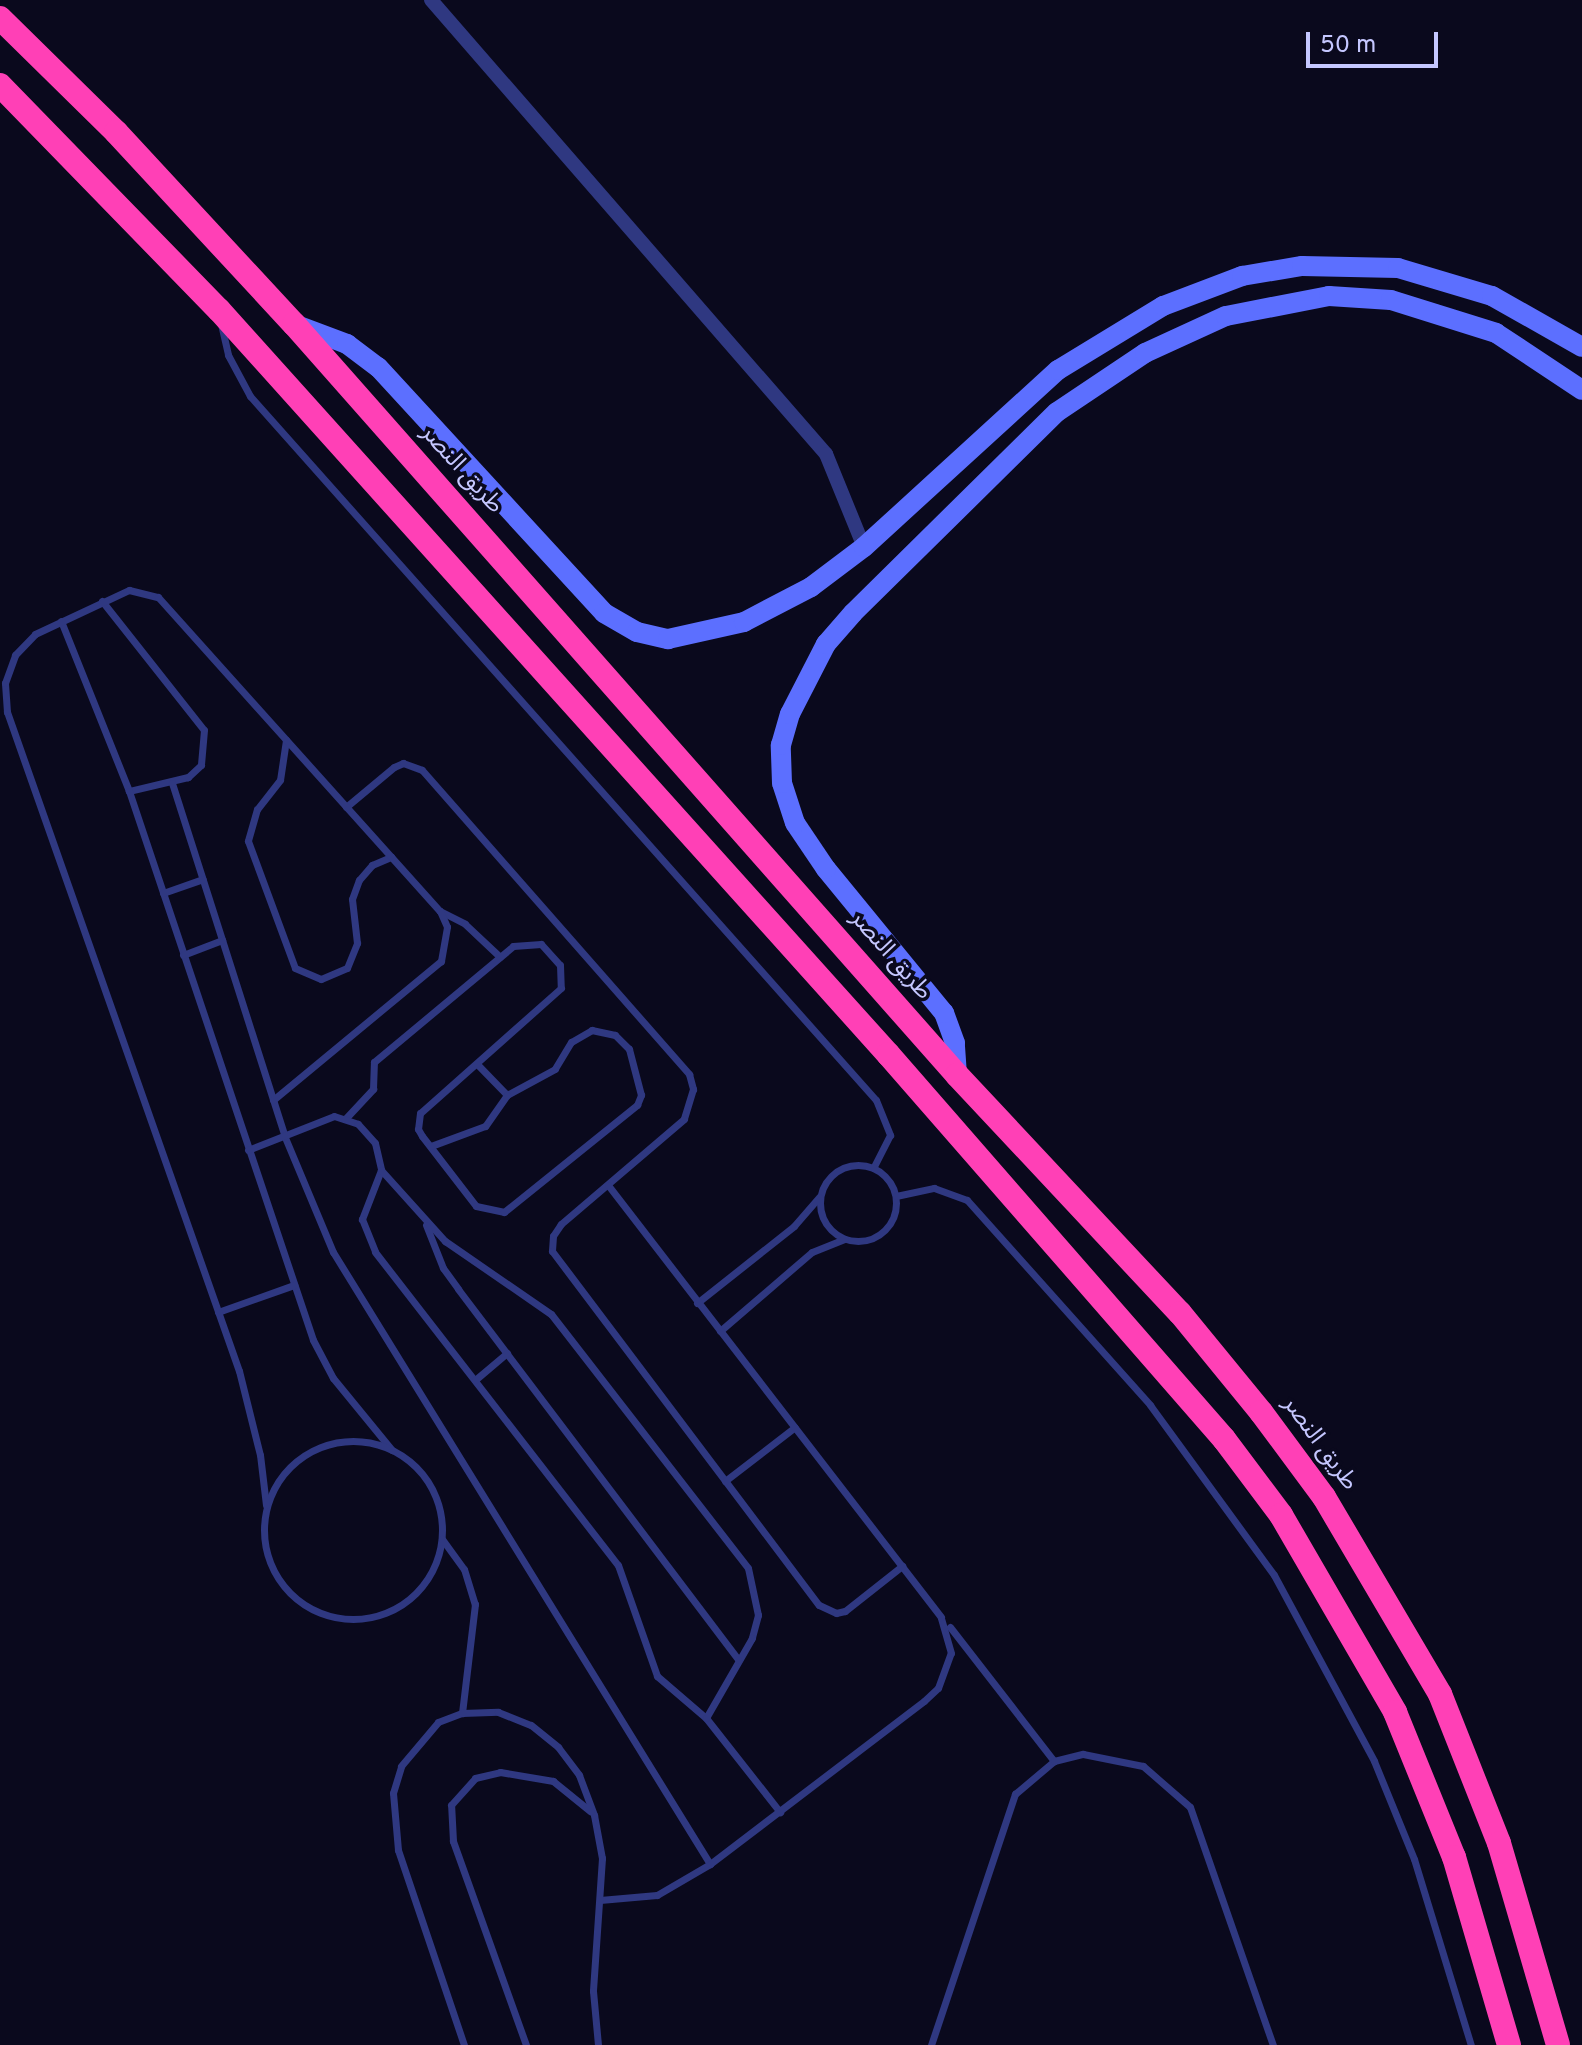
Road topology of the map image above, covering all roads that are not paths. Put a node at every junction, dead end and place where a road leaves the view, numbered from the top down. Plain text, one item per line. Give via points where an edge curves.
1 (431, 0) edge
2 (0, 18) edge
3 (1, 88) edge
4 (219, 310) junction
5 (294, 324) junction
6 (1582, 347) edge
7 (1582, 390) edge
8 (898, 516) junction
9 (922, 542) junction
10 (864, 547) junction
11 (102, 601) junction
12 (61, 621) junction
13 (286, 740) junction
14 (172, 783) junction
15 (129, 791) junction
16 (346, 807) junction
17 (391, 857) junction
18 (203, 879) junction
19 (163, 893) junction
20 (440, 911) junction
21 (222, 940) junction
22 (183, 955) junction
23 (500, 957) junction
24 (477, 1064) junction
25 (957, 1075) junction
26 (507, 1095) junction
27 (273, 1100) junction
28 (346, 1118) junction
29 (284, 1135) junction
30 (431, 1146) junction
31 (248, 1150) junction
32 (873, 1168) junction
33 (381, 1170) junction
34 (608, 1185) junction
35 (821, 1194) junction
36 (896, 1196) junction
37 (426, 1222) junction
38 (844, 1239) junction
39 (294, 1285) junction
40 (697, 1303) junction
41 (218, 1312) junction
42 (720, 1331) junction
43 (507, 1353) junction
44 (475, 1380) junction
45 (795, 1427) junction
46 (392, 1450) junction
47 (725, 1481) junction
48 (266, 1505) junction
49 (442, 1539) junction
50 (902, 1566) junction
51 (941, 1617) junction
52 (739, 1660) junction
53 (462, 1713) junction
54 (706, 1718) junction
55 (1054, 1761) junction
56 (780, 1812) junction
57 (594, 1815) junction
58 (710, 1864) junction
59 (600, 1900) junction
60 (464, 2045) edge
61 (526, 2045) edge
62 (598, 2045) edge
63 (931, 2045) edge
64 (1273, 2045) edge
65 (1471, 2045) edge
66 (1509, 2045) edge
67 (1558, 2045) edge

1 - 10 street via 826,454
2 - 5 highway, طريق النصر via 116,132
3 - 4 highway
4 - 32 lane via 228,355 250,396 876,1100 890,1135
4 - 66 highway via 1149,1346 1281,1515 1395,1712 1454,1857
5 - 10 street via 330,335 378,367 604,613 637,632 668,639 744,622 811,587
5 - 25 highway, طريق النصر
6 - 8 street via 1492,296 1398,268 1302,266 1242,276 1163,306 1058,370
7 - 9 street via 1496,333 1391,300 1329,296 1272,303 1190,329 1098,382 1020,446
8 - 9 street
8 - 10 street
9 - 25 street via 844,623 809,670 781,745 782,783 795,823 826,869 944,1013 955,1043
11 - 12 lane
11 - 13 lane via 139,589 158,597
11 - 14 lane via 204,730 201,765
12 - 15 lane
12 - 41 lane via 35,634 15,655 5,683 7,712
13 - 16 lane
13 - 17 lane via 280,780 257,809 248,841 295,968 321,979 347,968 357,943 352,899 359,880 372,865
14 - 15 lane
14 - 18 lane
15 - 19 lane
16 - 17 lane
16 - 34 lane via 394,767 403,763 422,770 689,1074 693,1089 684,1119
17 - 20 lane
18 - 19 lane
18 - 21 lane
19 - 22 lane
20 - 23 lane via 465,924
20 - 27 lane via 447,927 441,961
21 - 22 lane
21 - 27 lane
22 - 31 lane
23 - 24 lane via 522,942 541,944 560,965 561,988
23 - 28 lane via 374,1062 373,1089
24 - 26 lane
24 - 30 lane via 420,1113 418,1129
25 - 67 highway, طريق النصر via 1190,1326 1324,1497 1391,1603 1440,1694 1470,1766 1530,1938
26 - 30 lane via 485,1126
26 - 30 lane via 555,1069 571,1042 592,1030 623,1041 641,1095 629,1113 504,1212 476,1206
27 - 29 lane
28 - 29 lane via 334,1116
28 - 33 lane via 375,1143
29 - 31 lane
29 - 58 lane via 315,1214 354,1289
31 - 39 lane
32 - 35 lane via 860,1165 835,1172
32 - 36 lane via 884,1174
33 - 37 lane
33 - 44 lane via 366,1203 366,1237
34 - 40 lane
34 - 47 lane via 561,1224 552,1251
35 - 38 lane via 824,1221
35 - 40 lane via 794,1226
36 - 38 lane via 897,1210 883,1233 871,1240
36 - 65 lane via 934,1188 967,1200 1150,1405 1274,1575 1374,1761 1414,1859
37 - 43 lane via 443,1268
37 - 52 lane via 551,1314 741,1558 757,1591 758,1615
38 - 42 lane via 812,1252
39 - 41 lane
39 - 46 lane via 333,1378
40 - 42 lane
41 - 48 lane via 250,1411
42 - 45 lane
43 - 44 lane
43 - 52 lane
44 - 54 lane via 618,1565 657,1676
45 - 47 lane
45 - 50 lane
46 - 48 lane via 346,1441 316,1448 290,1466
46 - 49 lane via 427,1480 440,1508
47 - 50 lane via 827,1611 845,1611
48 - 49 lane via 265,1552 278,1580 313,1610 343,1619 389,1612 415,1594 433,1569
49 - 53 lane via 464,1569 475,1604
50 - 51 lane
51 - 55 lane
51 - 56 lane via 951,1653 938,1688
52 - 54 lane
53 - 57 lane via 498,1712 549,1740 579,1775
53 - 60 lane via 438,1722 417,1741 401,1766 392,1822
54 - 56 lane
55 - 63 lane via 1015,1794 1004,1817
55 - 64 lane via 1083,1754 1143,1766 1190,1807
56 - 58 lane
57 - 59 lane via 602,1858
57 - 61 lane via 553,1781 527,1774 475,1778 451,1805 453,1841
58 - 59 lane via 657,1895
59 - 62 lane via 593,1991

